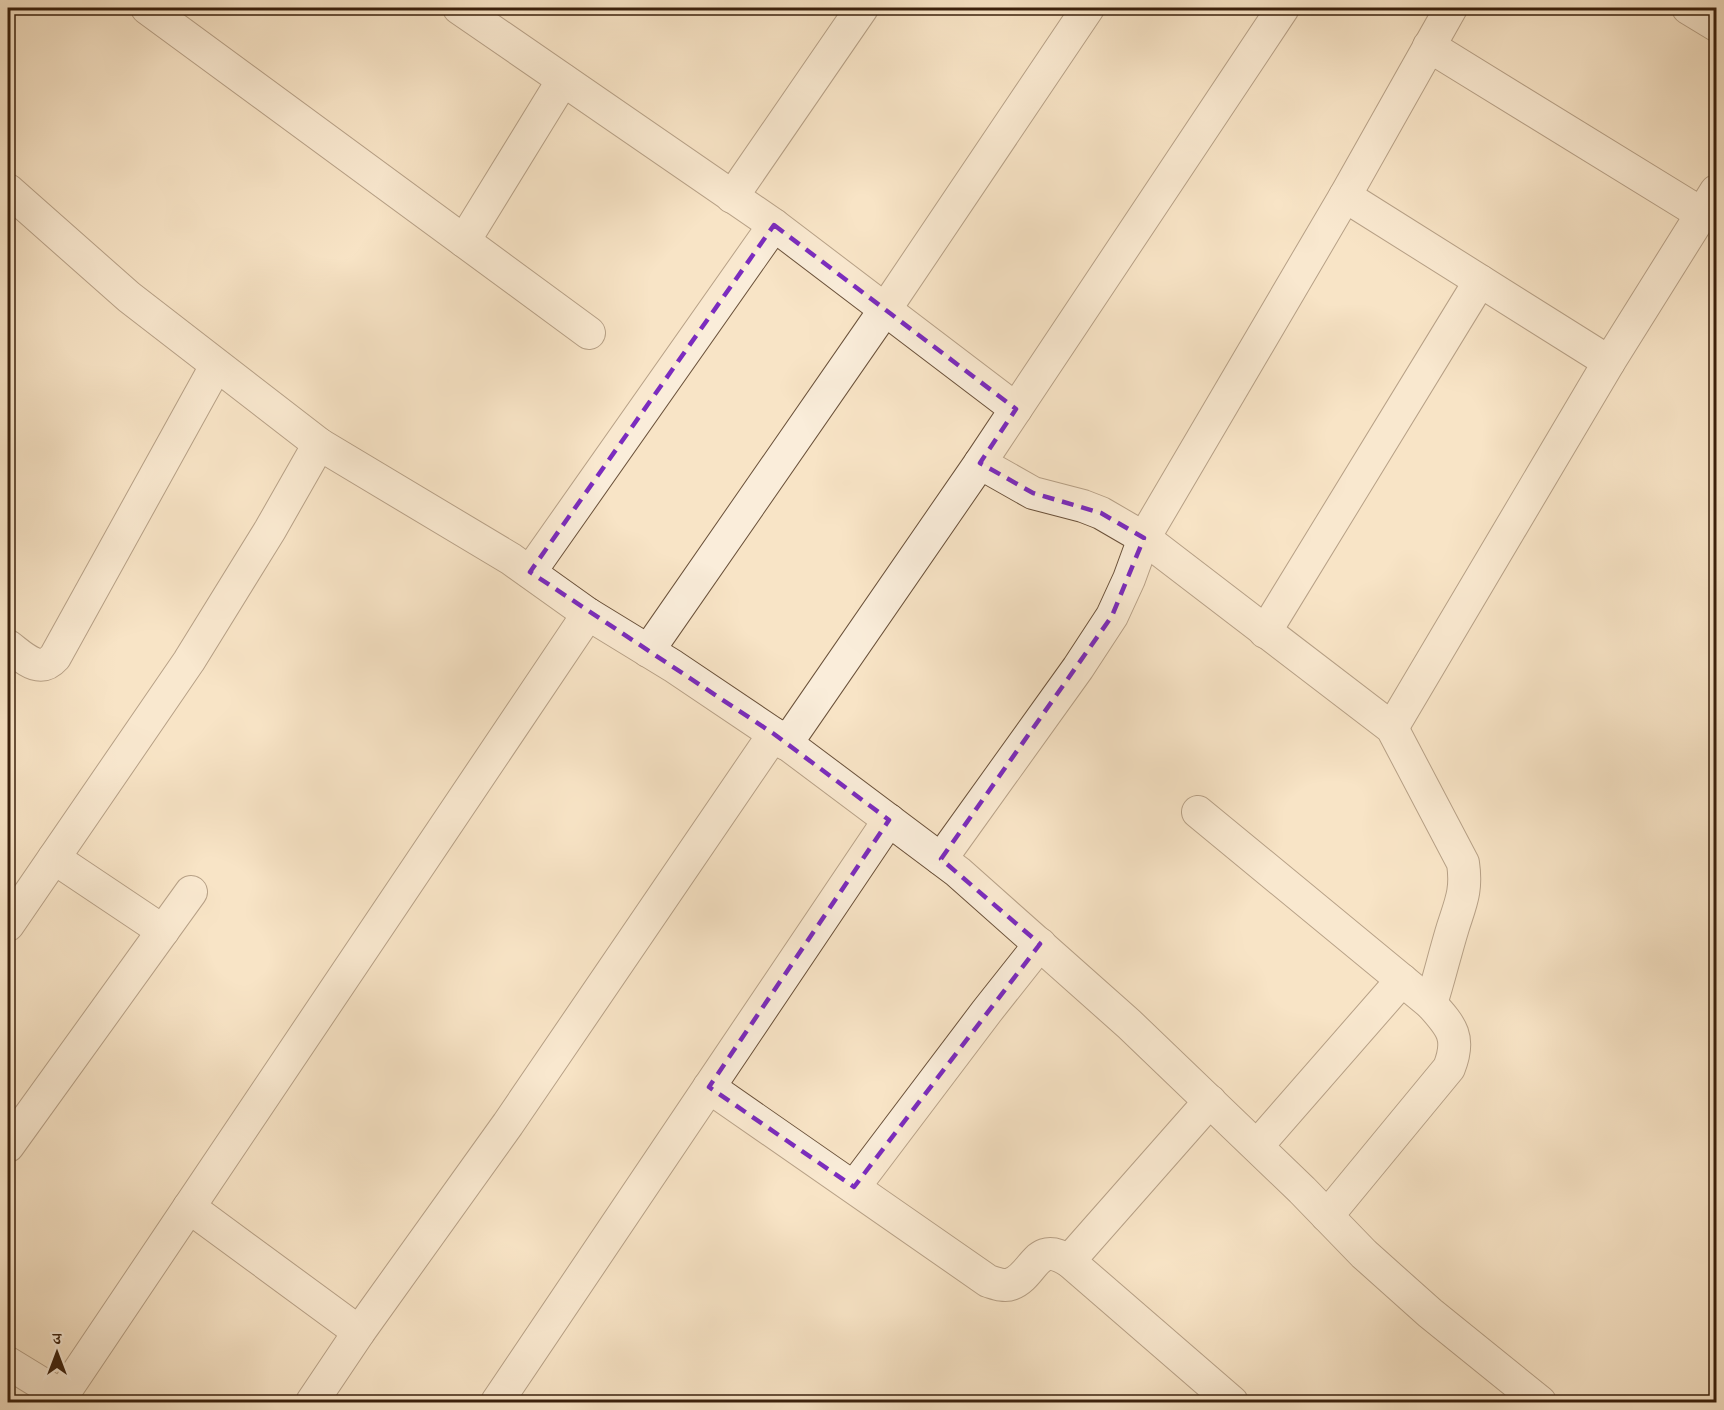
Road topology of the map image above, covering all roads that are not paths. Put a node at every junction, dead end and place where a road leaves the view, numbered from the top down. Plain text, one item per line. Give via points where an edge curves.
1 (147, 8) edge
2 (459, 8) edge
3 (862, 8) edge
4 (1088, 8) edge
5 (1283, 8) edge
6 (1451, 8) edge
7 (1688, 8) edge
8 (1716, 25) edge
9 (1429, 46) junction
10 (562, 80) junction
11 (8, 190) edge
12 (1345, 196) junction
13 (732, 197) junction
14 (1709, 203) edge
15 (774, 225) junction
16 (464, 241) junction
17 (1480, 281) junction
18 (886, 308) junction
19 (589, 333) dead end
20 (1609, 362) junction
21 (216, 366) junction
22 (1016, 409) junction
23 (319, 444) junction
24 (980, 463) junction
25 (1144, 538) junction
26 (530, 572) junction
27 (588, 614) junction
28 (1265, 632) junction
29 (8, 646) edge
30 (648, 651) junction
31 (1392, 728) junction
32 (780, 739) junction
33 (1198, 812) dead end
34 (889, 820) junction
35 (54, 858) junction
36 (941, 859) junction
37 (191, 892) dead end
38 (8, 925) edge
39 (163, 931) junction
40 (1040, 944) junction
41 (1402, 980) junction
42 (1431, 1004) junction
43 (709, 1087) junction
44 (1210, 1101) junction
45 (8, 1146) edge
46 (1257, 1146) junction
47 (854, 1188) junction
48 (189, 1207) junction
49 (1327, 1216) junction
50 (1069, 1261) junction
51 (359, 1332) junction
52 (8, 1363) edge
53 (324, 1398) edge
54 (60, 1399) edge
55 (497, 1402) edge
56 (1232, 1402) edge
57 (1540, 1402) edge

1 - 16 street
2 - 10 street
3 - 13 street
4 - 18 street
5 - 22 street
6 - 9 street
7 - 8 street
9 - 12 street
9 - 14 street
10 - 13 street
10 - 16 street
11 - 21 street via 129,297
12 - 17 street
12 - 25 street
13 - 15 street
14 - 20 street
15 - 18 street
15 - 26 street
16 - 19 street
17 - 20 street
17 - 28 street
18 - 22 street
18 - 30 street
20 - 31 street
21 - 23 street
21 - 29 street via 55,657 40,666
22 - 24 street
23 - 26 street
23 - 35 street via 189,661
24 - 25 street via 1033,493 1101,513
24 - 32 street
25 - 28 street
25 - 36 street via 1112,616
26 - 27 street
27 - 30 street
27 - 48 street
28 - 31 street
30 - 32 street
31 - 42 street via 1463,863 1466,880
32 - 34 street
32 - 51 street
33 - 41 street
34 - 36 street
34 - 43 street
35 - 38 street
35 - 39 street
36 - 40 street
37 - 39 street
39 - 45 street
40 - 44 street
40 - 47 street
41 - 42 street
41 - 46 street
42 - 49 street via 1454,1036 1455,1053 1449,1068
43 - 47 street
43 - 55 street
44 - 46 street
44 - 50 street
46 - 49 street
47 - 50 street via 988,1281 1011,1284 1047,1254 1058,1254
48 - 51 street
48 - 54 street
49 - 57 street via 1430,1312
50 - 56 street
51 - 53 street
52 - 54 street

